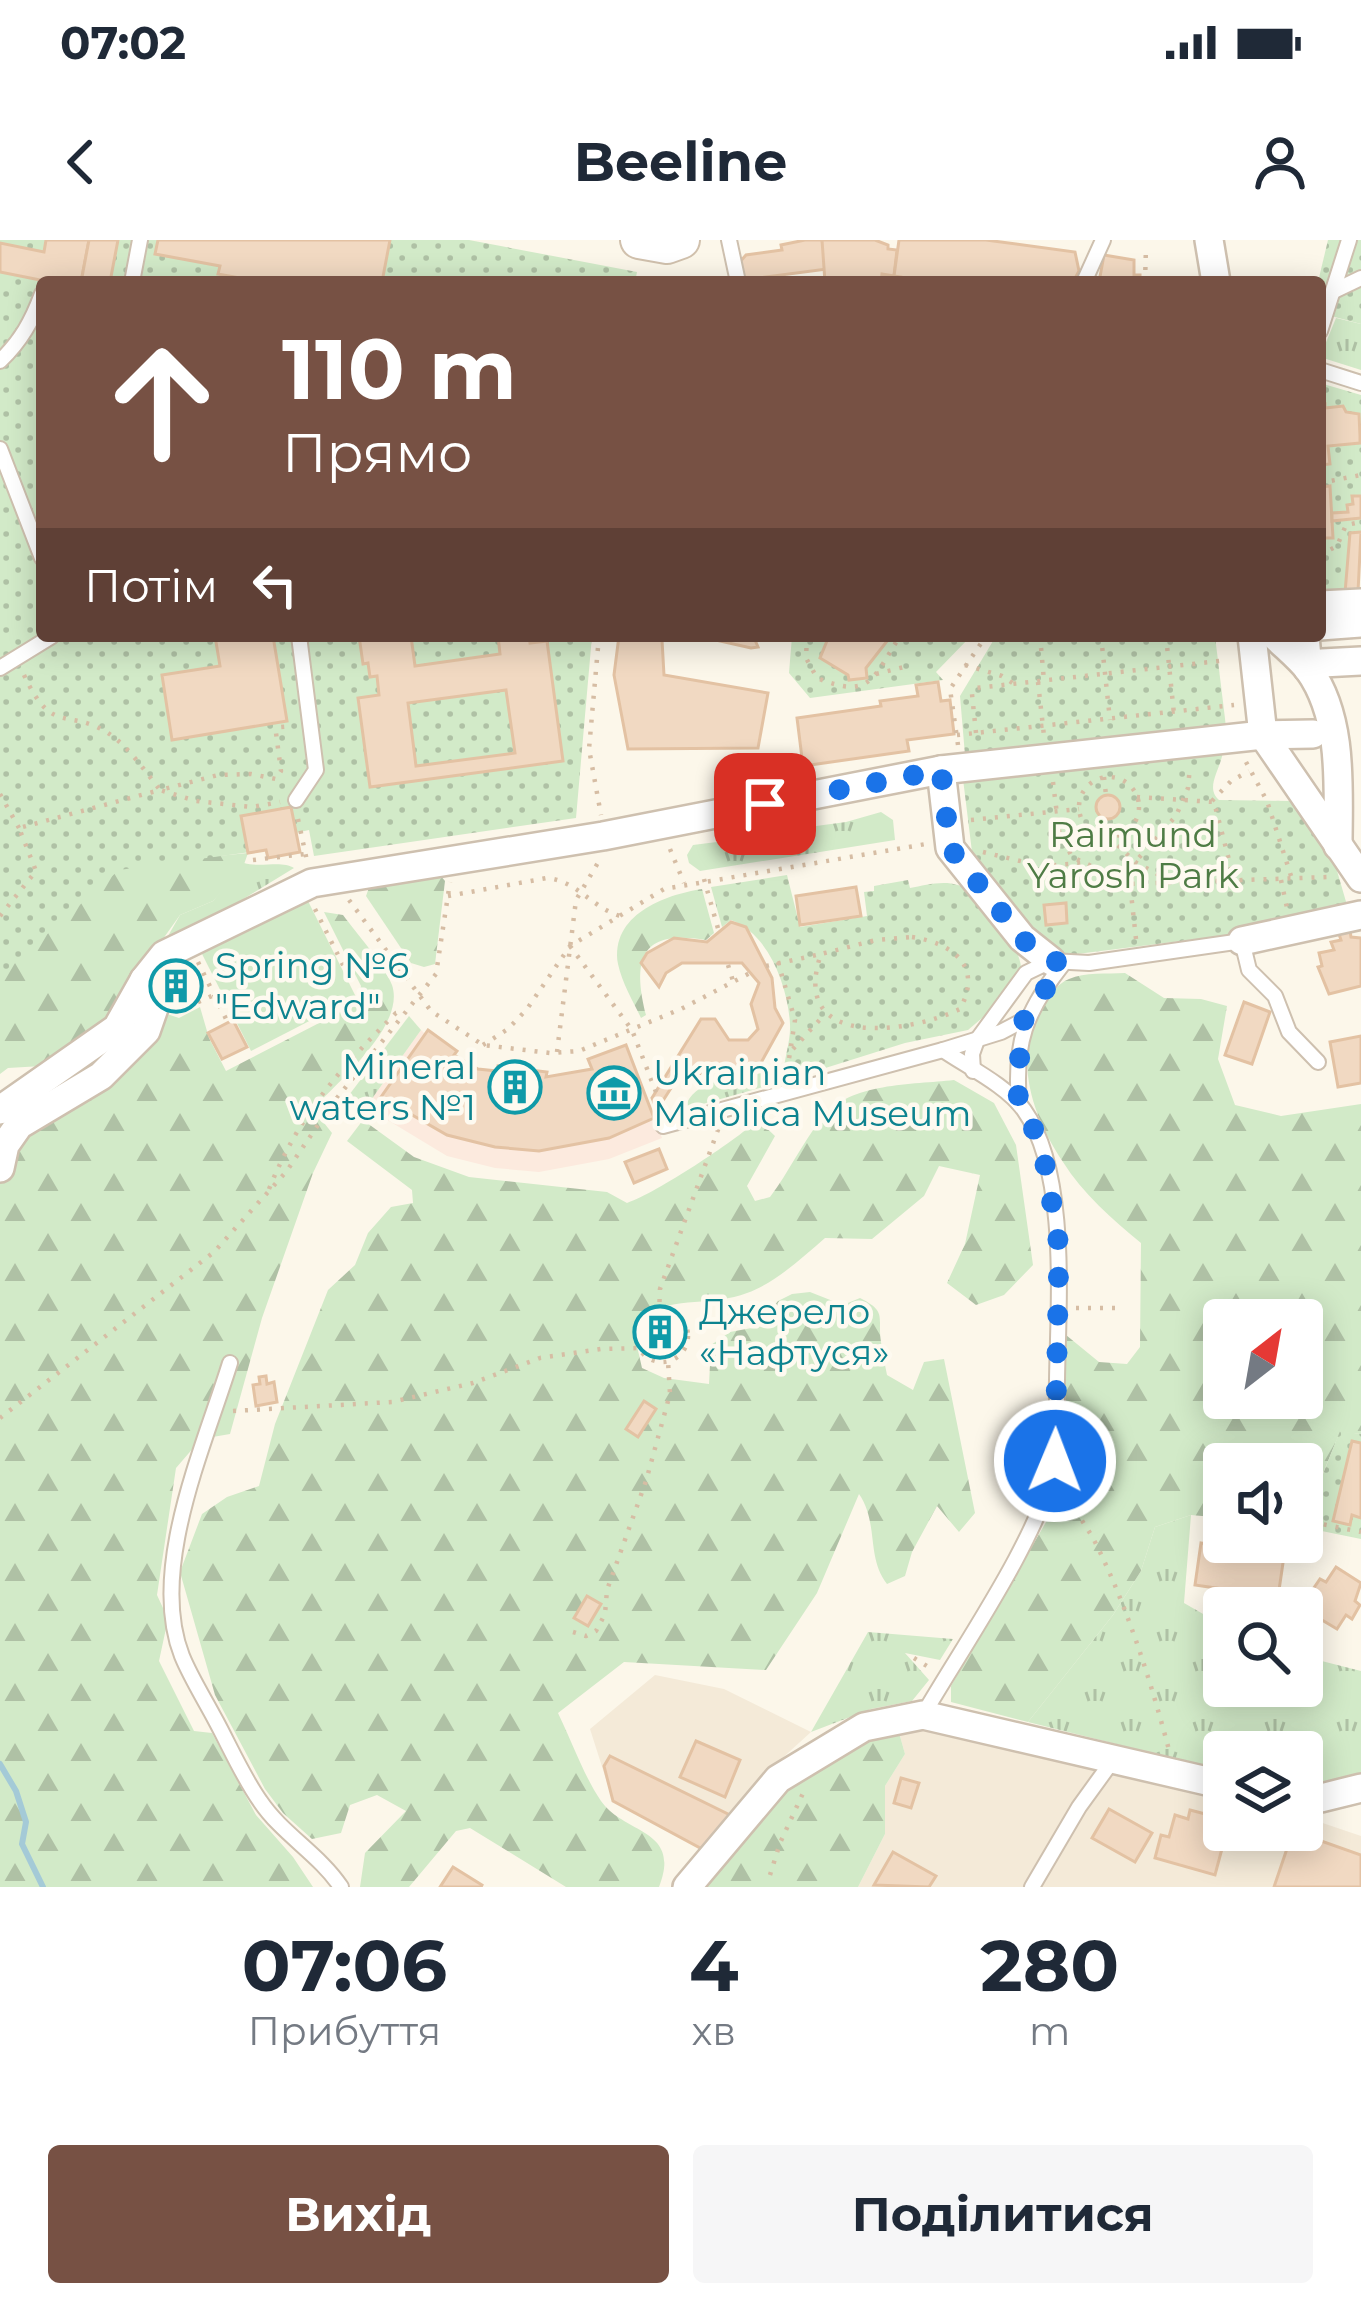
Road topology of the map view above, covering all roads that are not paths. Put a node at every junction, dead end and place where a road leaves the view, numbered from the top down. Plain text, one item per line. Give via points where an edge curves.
1 (140, 240) edge
2 (639, 240) edge
3 (681, 240) edge
4 (729, 240) edge
5 (1103, 240) edge
6 (1349, 240) edge
7 (1208, 242) edge
8 (133, 276) edge
9 (737, 276) edge
10 (1087, 276) edge
11 (1215, 276) edge
12 (1226, 276) edge
13 (1361, 278) edge
14 (1334, 290) junction
15 (36, 311) edge
16 (1326, 314) edge
17 (0, 361) edge
18 (1326, 372) edge
19 (1361, 383) edge
20 (0, 449) edge
21 (36, 542) edge
22 (1361, 602) edge
23 (1326, 605) edge
24 (1361, 623) edge
25 (1326, 626) edge
26 (43, 642) edge
27 (300, 642) edge
28 (1253, 642) edge
29 (1281, 642) edge
30 (1306, 642) edge
31 (1361, 661) edge
32 (0, 668) edge
33 (1308, 669) junction
34 (1361, 732) edge
35 (1263, 735) junction
36 (1326, 740) junction
37 (951, 769) junction
38 (1361, 789) edge
39 (296, 800) road end
40 (1350, 838) edge
41 (1361, 878) edge
42 (1361, 915) edge
43 (1243, 941) junction
44 (1057, 963) junction
45 (144, 980) junction
46 (1024, 1020) junction
47 (977, 1040) junction
48 (943, 1051) junction
49 (1318, 1062) dead end
50 (974, 1071) junction
51 (1019, 1104) junction
52 (0, 1110) edge
53 (663, 1126) dead end
54 (0, 1168) edge
55 (230, 1363) dead end
56 (923, 1715) junction
57 (1113, 1759) junction
58 (1203, 1780) edge
59 (1361, 1787) edge
60 (1323, 1798) edge
61 (341, 1887) edge
62 (687, 1887) edge
63 (1032, 1887) edge

1 - 8 lane
2 - 3 street
4 - 9 lane
5 - 10 lane
6 - 14 lane
7 - 11 street
7 - 12 street
13 - 14 lane
14 - 16 lane
15 - 17 lane
18 - 19 lane
20 - 21 lane
22 - 23 street
24 - 25 street
26 - 32 lane
27 - 39 lane via 316,770
28 - 35 street
29 - 33 street
30 - 33 street
31 - 33 street
33 - 36 street via 1328,706
34 - 36 street
35 - 36 street
35 - 37 street via 1109,764 1048,758
35 - 40 street
36 - 38 street
36 - 40 street
37 - 44 street via 950,848 1022,938
37 - 45 street via 318,882 164,956
40 - 41 street
42 - 43 street
43 - 44 lane
43 - 49 lane via 1249,970
44 - 46 lane
44 - 47 lane via 1025,973
45 - 52 street via 117,1028
45 - 54 street via 154,1008 146,1031 100,1076 19,1125
46 - 47 lane
46 - 51 lane
47 - 48 lane
47 - 50 lane
48 - 50 lane
48 - 53 lane
50 - 51 lane
51 - 56 lane via 1046,1168 1059,1246 1055,1461 1012,1563
55 - 61 lane via 172,1572 181,1654 258,1799
56 - 57 street
56 - 62 street via 864,1727 778,1779
57 - 58 street
57 - 63 lane
59 - 60 street

